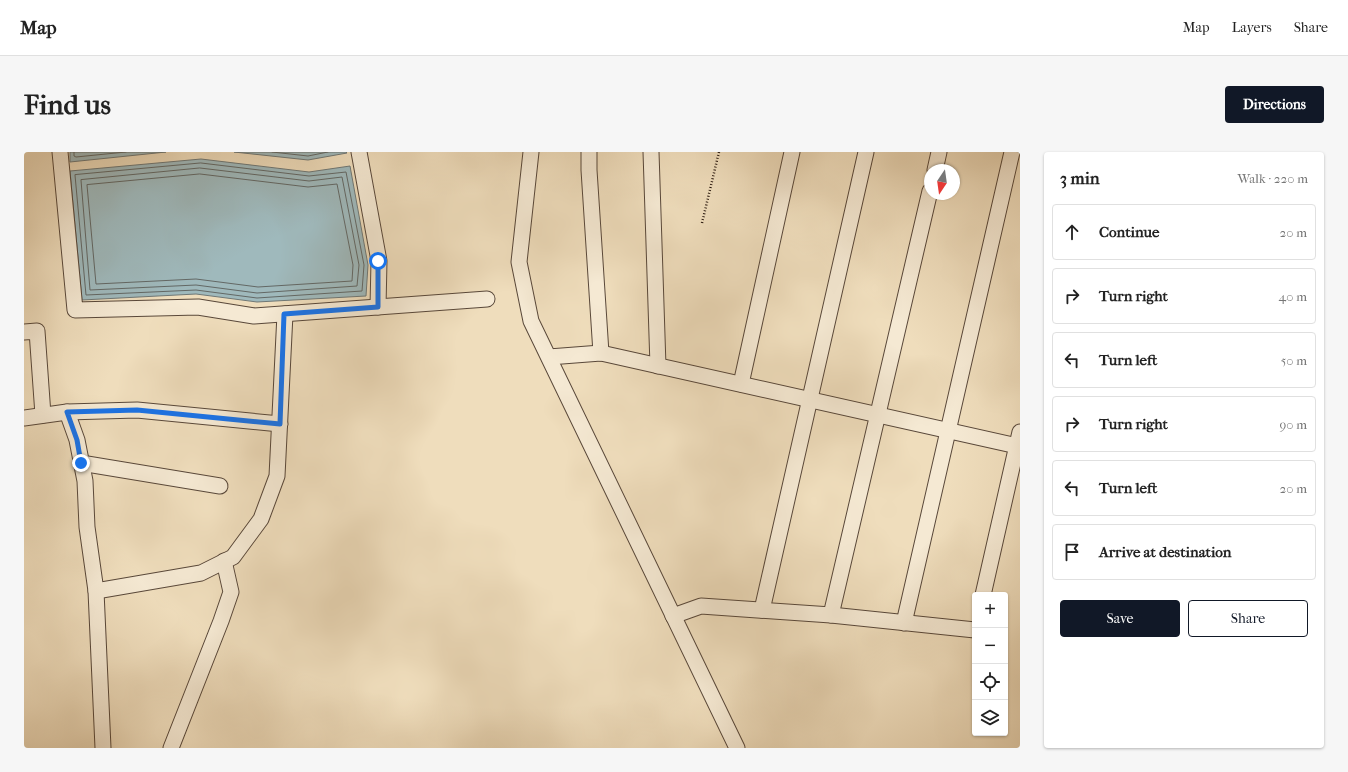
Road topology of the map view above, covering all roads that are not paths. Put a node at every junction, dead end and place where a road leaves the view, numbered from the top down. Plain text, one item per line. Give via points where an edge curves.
1 (60, 152) edge
2 (359, 152) edge
3 (531, 152) edge
4 (589, 152) edge
5 (651, 152) edge
6 (792, 152) edge
7 (866, 152) edge
8 (939, 152) edge
9 (1012, 152) edge
10 (936, 164) edge
11 (928, 200) edge
12 (487, 299) dead end
13 (378, 307) junction
14 (284, 314) junction
15 (24, 332) edge
16 (601, 353) junction
17 (549, 357) junction
18 (658, 366) junction
19 (741, 384) junction
20 (809, 400) junction
21 (67, 412) junction
22 (43, 415) junction
23 (878, 415) junction
24 (24, 418) edge
25 (280, 424) junction
26 (948, 430) junction
27 (1018, 439) edge
28 (81, 463) junction
29 (220, 486) dead end
30 (224, 561) junction
31 (96, 591) junction
32 (984, 592) edge
33 (762, 610) junction
34 (831, 615) junction
35 (673, 616) junction
36 (904, 623) junction
37 (972, 630) edge
38 (102, 748) edge
39 (171, 748) edge
40 (737, 748) edge

1 - 14 street via 75,310 198,307 254,316
2 - 13 street via 378,261
3 - 17 street via 519,262 532,320
4 - 16 street
5 - 18 street
6 - 19 street
7 - 20 street
8 - 10 street
9 - 26 street
11 - 23 street
12 - 13 street
13 - 14 street
14 - 25 street
15 - 22 street via 37,331
16 - 17 street
16 - 18 street
17 - 35 street
18 - 19 street
19 - 20 street
20 - 23 street
20 - 33 street
21 - 22 street
21 - 25 street via 137,410
21 - 28 street via 77,440
22 - 24 street
23 - 26 street
23 - 34 street
25 - 30 street via 278,476 261,519 233,557
26 - 27 street
26 - 36 street
27 - 32 street
28 - 29 street
28 - 31 street
30 - 31 street via 201,573
30 - 39 street via 231,592
31 - 38 street
33 - 34 street
33 - 35 street via 700,606
34 - 36 street
35 - 40 street
36 - 37 street

